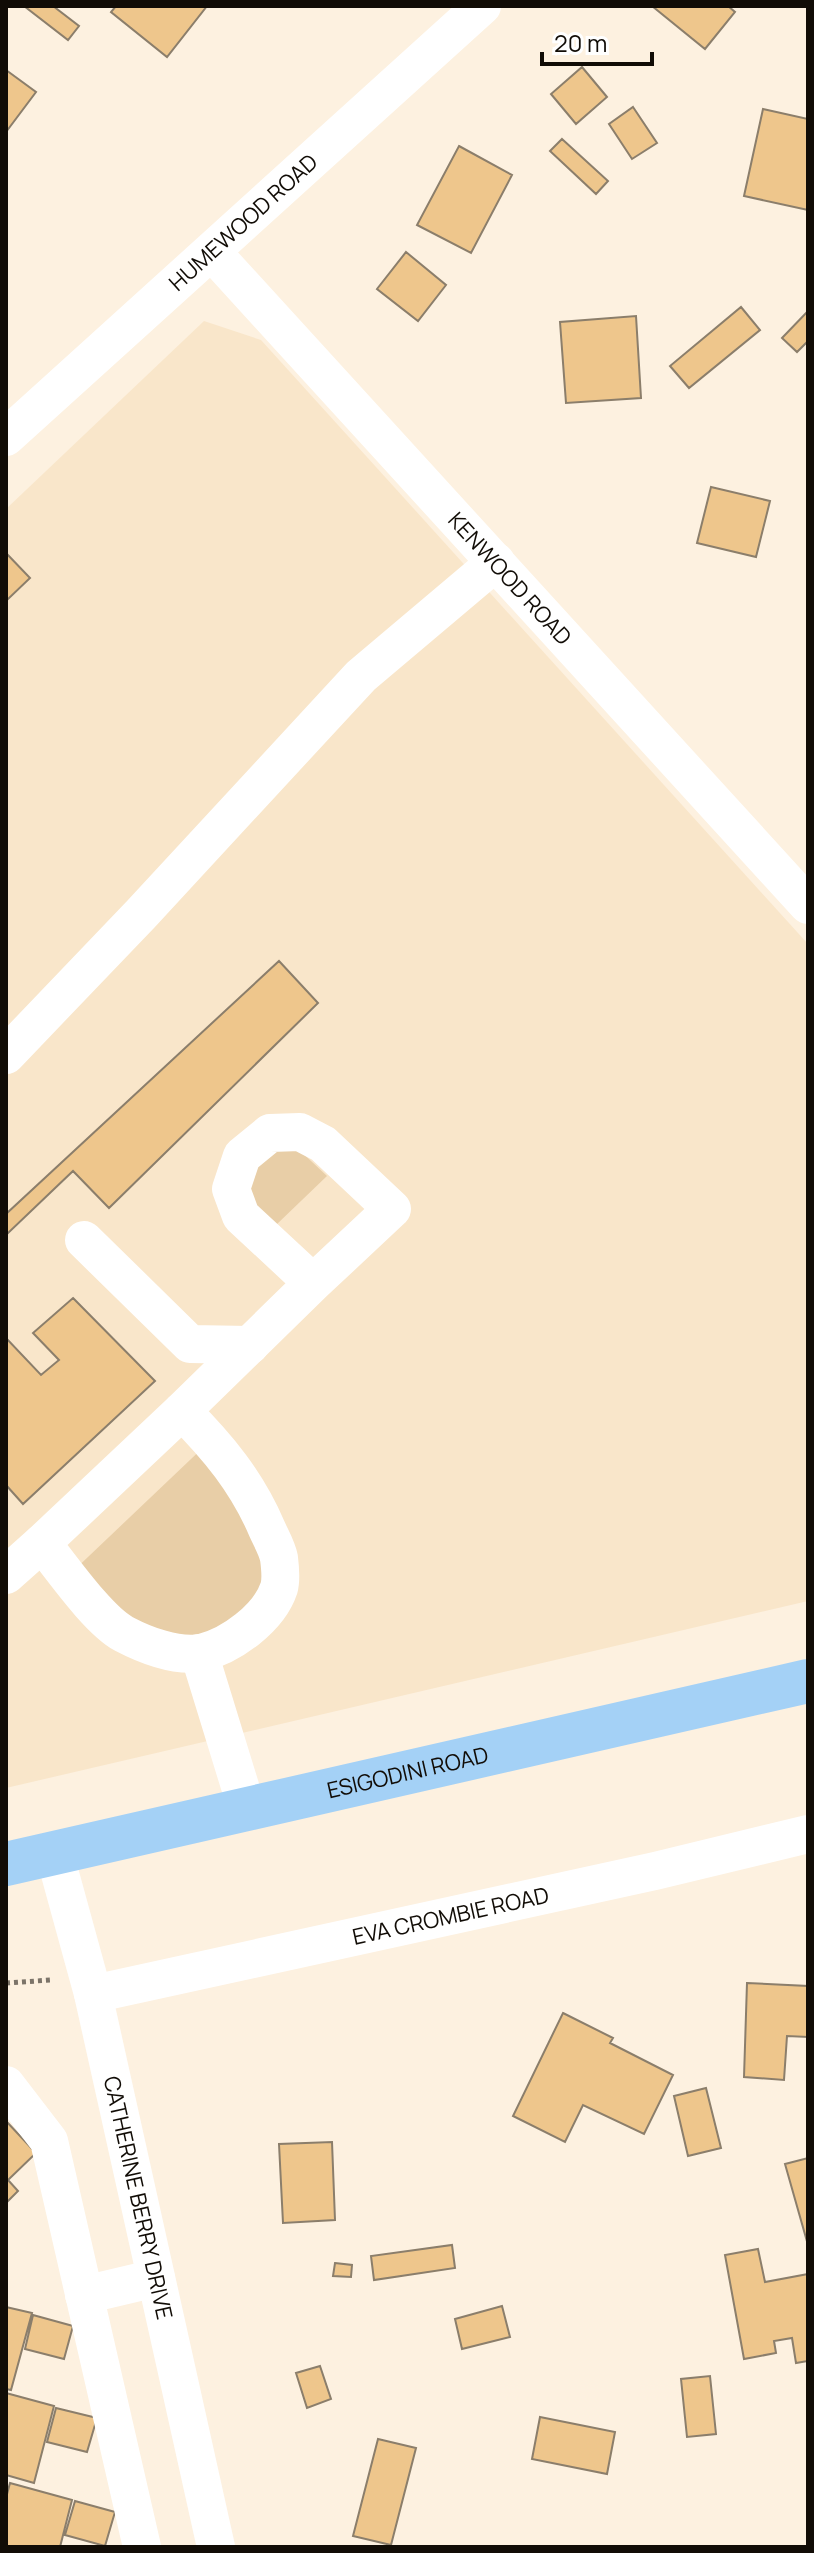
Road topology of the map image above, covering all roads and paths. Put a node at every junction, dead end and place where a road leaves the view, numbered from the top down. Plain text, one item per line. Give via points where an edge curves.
1 (482, 6) edge
2 (212, 252) junction
3 (6, 437) edge
4 (496, 562) junction
5 (808, 905) edge
6 (6, 1055) edge
7 (84, 1240) dead end
8 (313, 1283) dead end
9 (250, 1345) junction
10 (182, 1411) junction
11 (42, 1543) junction
12 (6, 1575) edge
13 (199, 1653) junction
14 (808, 1681) edge
15 (247, 1809) junction
16 (808, 1834) edge
17 (54, 1852) junction
18 (6, 1864) edge
19 (93, 1994) junction
20 (6, 2085) edge
21 (156, 2278) junction
22 (84, 2295) junction
23 (142, 2547) edge
24 (216, 2547) edge

1 - 2 street, HUMEWOOD ROAD
2 - 3 street, HUMEWOOD ROAD
2 - 4 street, KENWOOD ROAD
4 - 5 street, KENWOOD ROAD
4 - 6 street via 361,676
7 - 9 street via 190,1344
8 - 9 street
9 - 10 street
10 - 11 street
10 - 13 street via 221,1451 254,1499 279,1556 279,1587 266,1609 227,1642
11 - 12 street
11 - 13 street via 122,1633 166,1651
13 - 15 street
14 - 15 main road, ESIGODINI ROAD
15 - 17 main road, ESIGODINI ROAD
16 - 19 street, EVA CROMBIE ROAD
17 - 18 main road, ESIGODINI ROAD
17 - 19 street, CATHERINE BERRY DRIVE
19 - 21 street, CATHERINE BERRY DRIVE
20 - 22 street via 49,2141
21 - 22 street
21 - 24 street, CATHERINE BERRY DRIVE
22 - 23 street

